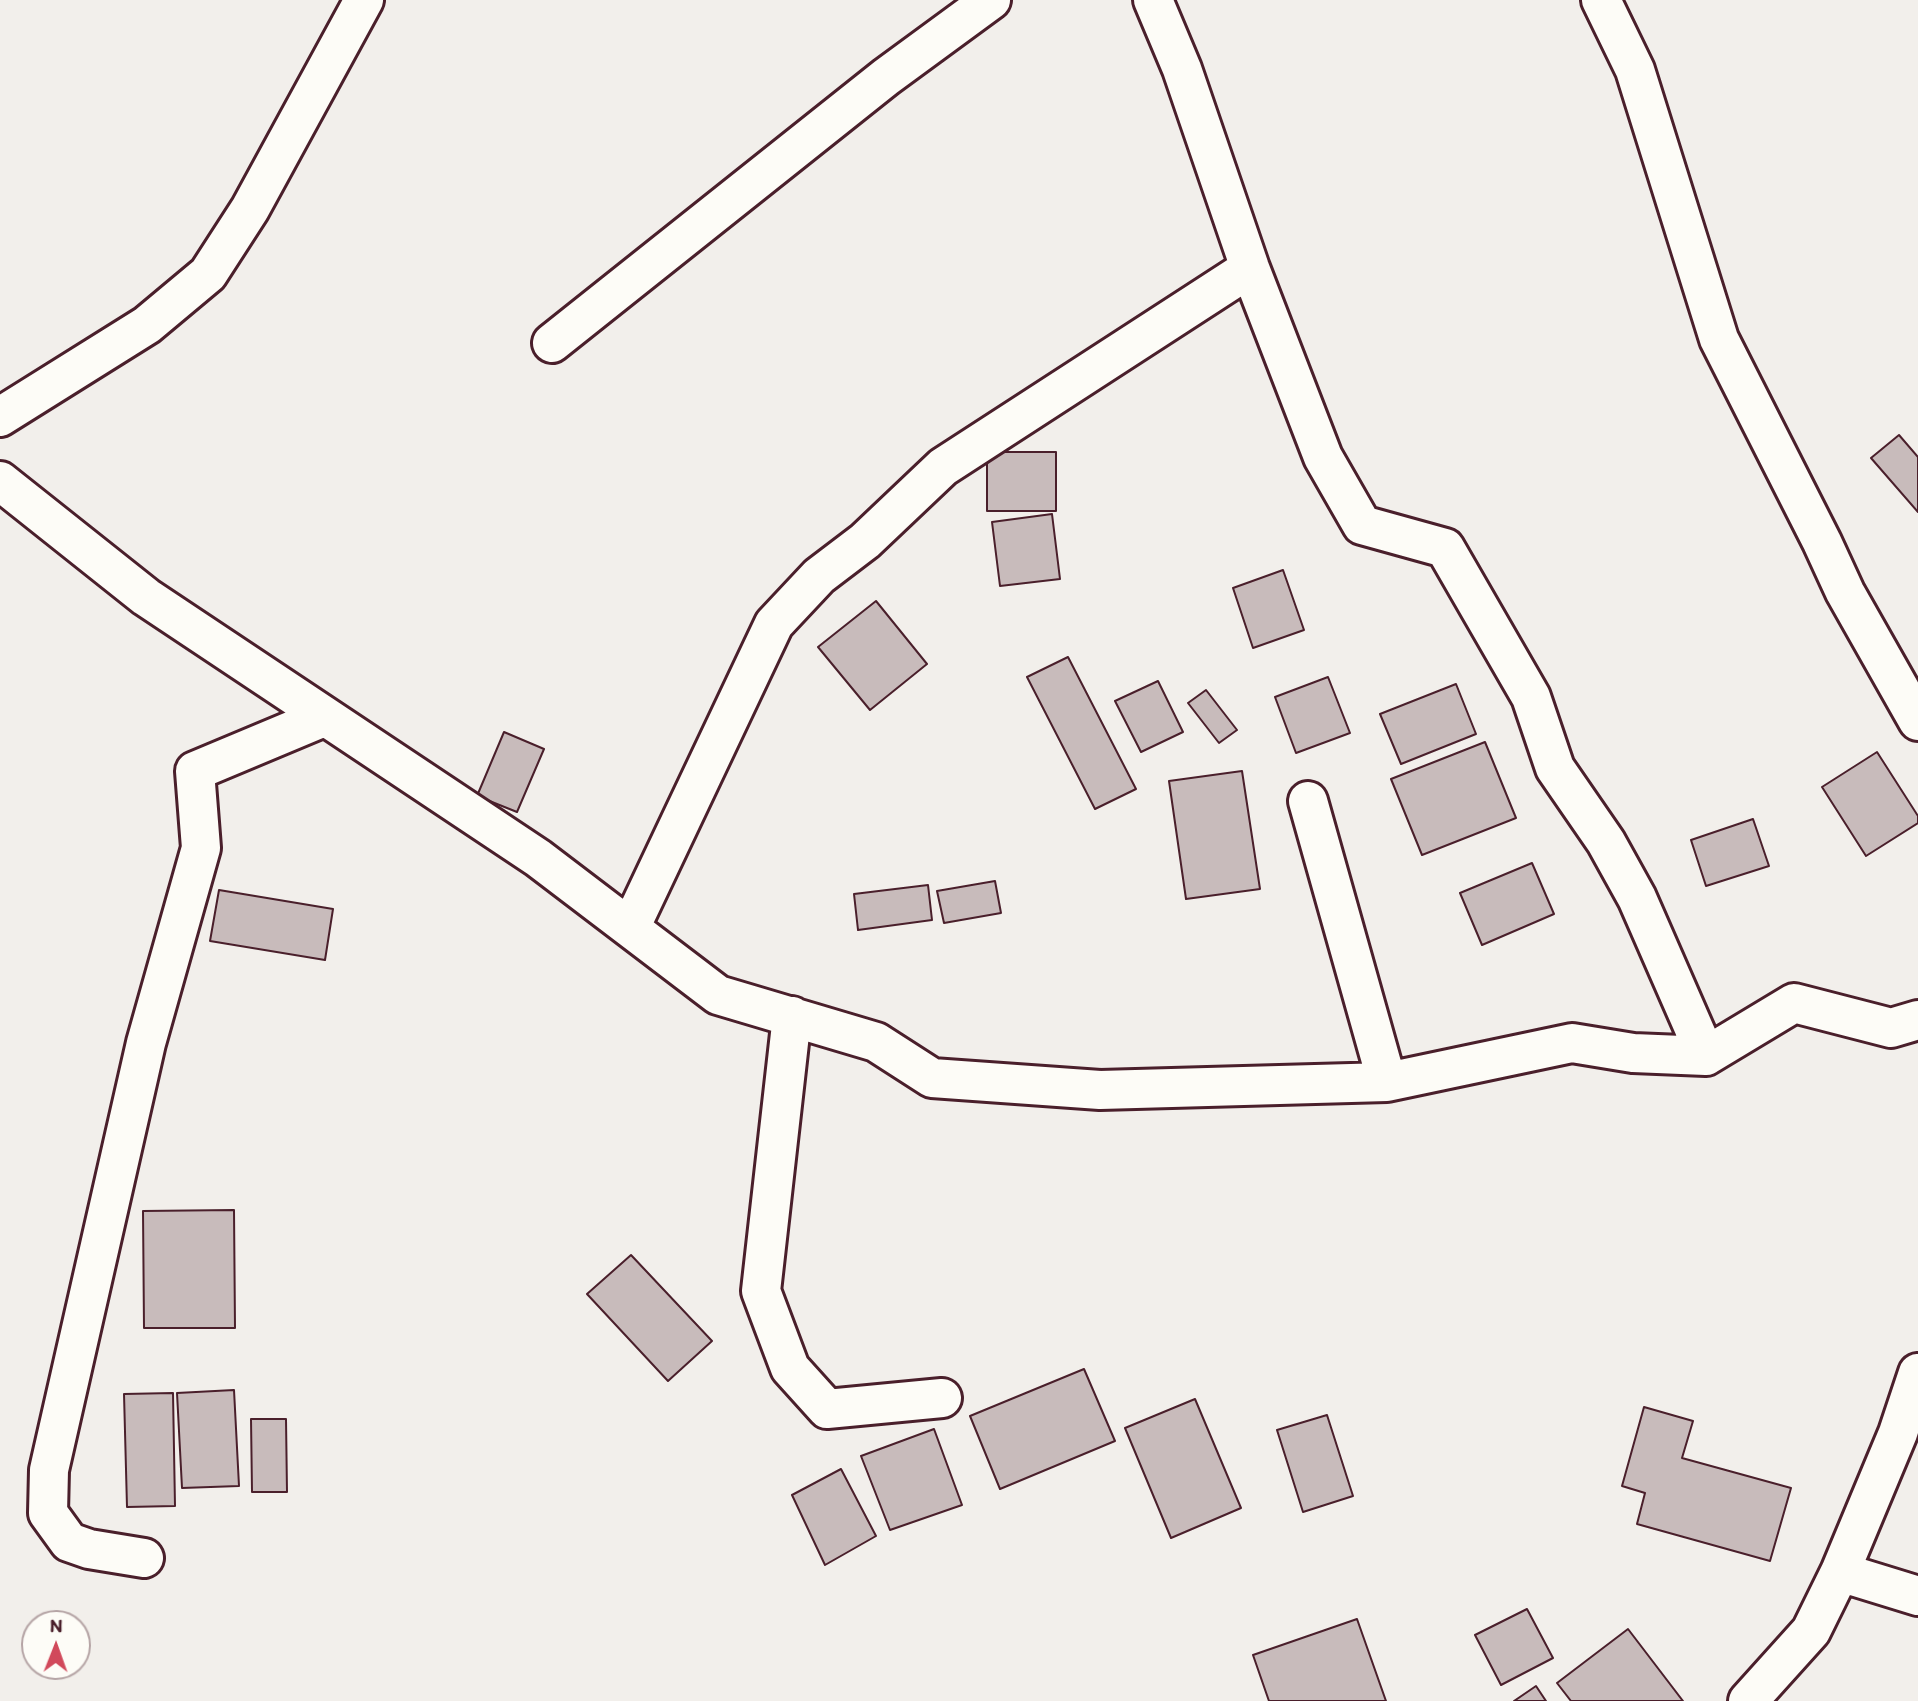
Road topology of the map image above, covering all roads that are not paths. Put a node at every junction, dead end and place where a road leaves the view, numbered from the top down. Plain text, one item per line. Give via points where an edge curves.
1 (364, 0) edge
2 (991, 0) edge
3 (1153, 0) edge
4 (1601, 0) edge
5 (1251, 268) junction
6 (552, 343) dead end
7 (0, 417) edge
8 (0, 481) edge
9 (324, 717) junction
10 (1918, 721) edge
11 (1308, 801) dead end
12 (631, 926) junction
13 (792, 1016) junction
14 (1918, 1020) edge
15 (1706, 1056) junction
16 (1387, 1082) junction
17 (1917, 1377) edge
18 (942, 1398) dead end
19 (144, 1558) dead end
20 (1840, 1572) junction
21 (1918, 1596) edge
22 (1748, 1701) edge

1 - 7 street via 250,209 208,274 147,325
2 - 6 street via 886,77
3 - 5 street via 1182,68
4 - 10 street via 1635,70 1719,339 1845,592
5 - 12 street via 943,467 774,624
5 - 15 street via 1323,457 1362,526 1445,548 1531,697 1555,768 1606,842 1637,898
8 - 9 street via 146,597
9 - 12 street via 538,858
9 - 19 street via 195,771 201,848 146,1043 49,1470 48,1513 69,1542
11 - 16 street
12 - 13 street via 718,995
13 - 16 street via 876,1042 932,1078 1100,1090
13 - 18 street via 761,1291 790,1368 827,1409
14 - 15 street via 1891,1028 1794,1003
15 - 16 street via 1633,1053 1572,1042
17 - 20 street
20 - 21 street
20 - 22 street via 1811,1631

